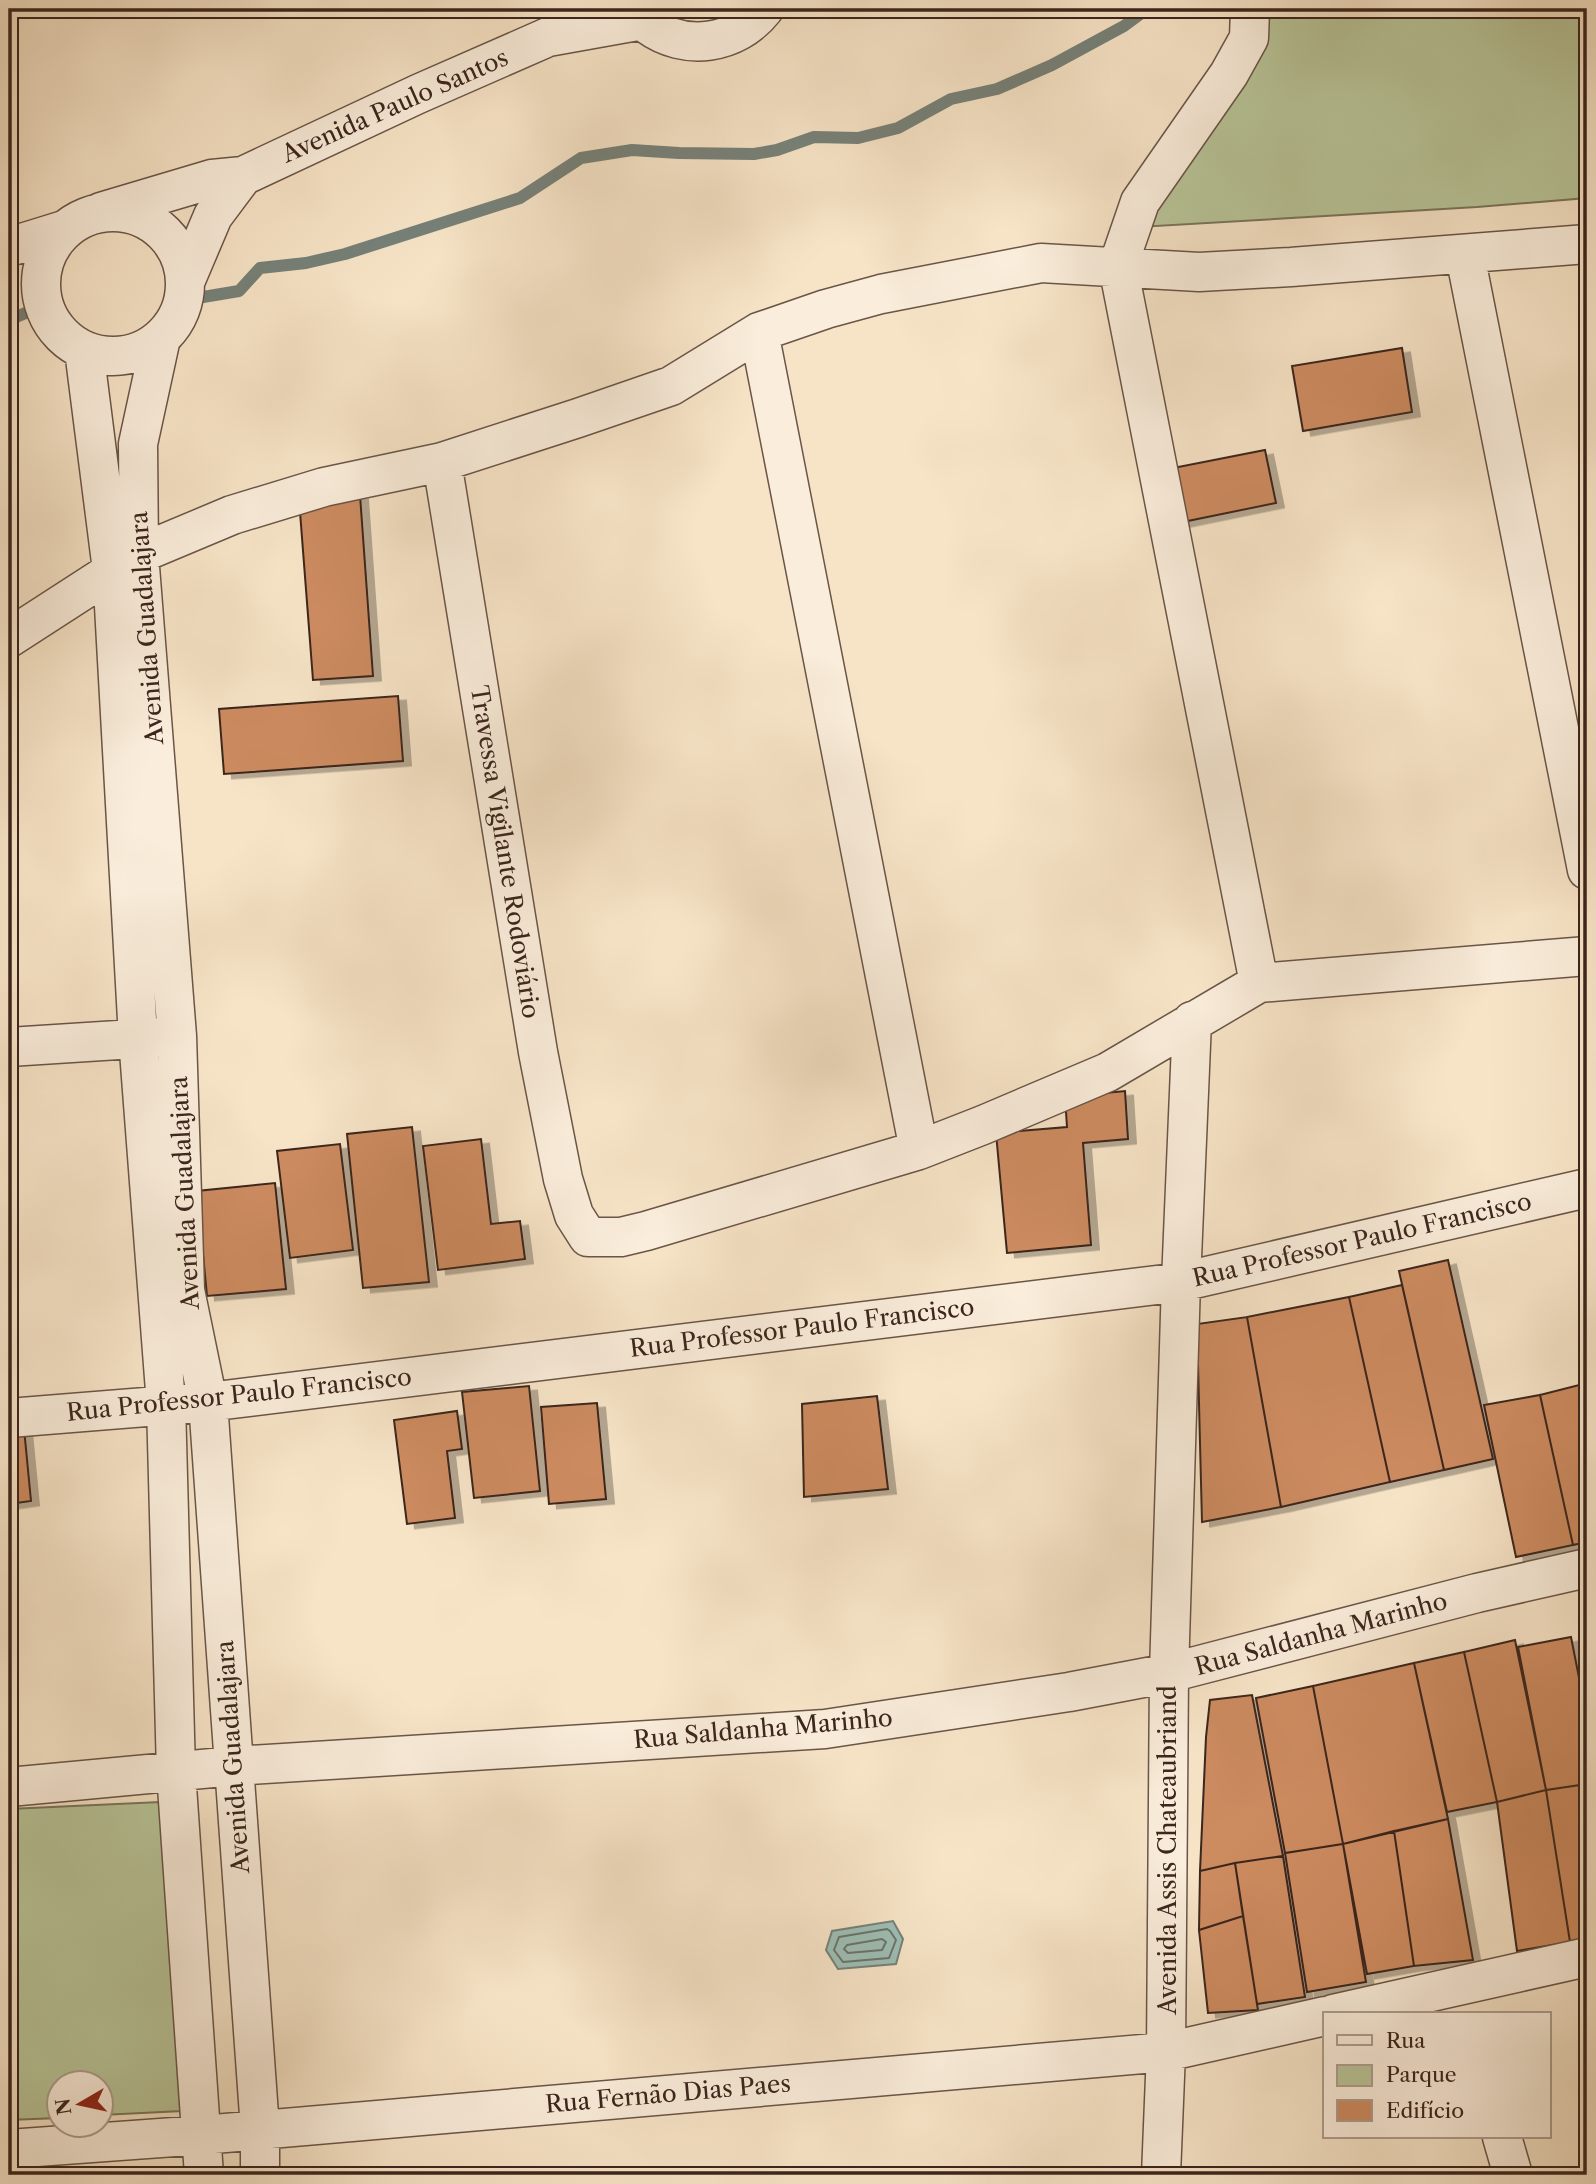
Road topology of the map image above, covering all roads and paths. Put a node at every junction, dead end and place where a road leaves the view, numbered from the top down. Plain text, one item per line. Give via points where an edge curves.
1 (575, 9) edge
2 (764, 9) edge
3 (1250, 9) edge
4 (638, 15) edge
5 (548, 37) junction
6 (243, 176) junction
7 (101, 212) junction
8 (64, 230) junction
9 (1587, 244) edge
10 (9, 247) edge
11 (1465, 255) junction
12 (1118, 266) junction
13 (185, 282) junction
14 (9, 287) edge
15 (44, 303) junction
16 (759, 332) junction
17 (161, 338) junction
18 (84, 350) junction
19 (442, 461) junction
20 (125, 562) junction
21 (9, 638) edge
22 (1587, 870) edge
23 (1587, 956) edge
24 (1259, 983) junction
25 (1192, 1021) junction
26 (177, 1036) junction
27 (138, 1038) junction
28 (9, 1046) edge
29 (919, 1150) junction
30 (1587, 1188) edge
31 (1181, 1282) junction
32 (208, 1402) junction
33 (166, 1404) junction
34 (9, 1418) edge
35 (1587, 1568) edge
36 (1169, 1673) junction
37 (234, 1766) junction
38 (176, 1772) junction
39 (9, 1787) edge
40 (1587, 1957) edge
41 (1342, 2012) edge
42 (1323, 2016) edge
43 (1166, 2052) junction
44 (260, 2129) junction
45 (202, 2135) junction
46 (1502, 2138) edge
47 (9, 2149) edge
48 (204, 2175) edge
49 (260, 2175) edge
50 (1161, 2175) edge
51 (1513, 2175) edge

1 - 5 street, Avenida Paulo Santos
2 - 4 street via 744,29 720,40 695,43 670,37
3 - 12 street via 1249,38 1140,202
4 - 5 street, Avenida Paulo Santos
5 - 6 street, Avenida Paulo Santos
6 - 7 street, Avenida Paulo Santos via 212,179
6 - 13 street, Avenida Paulo Santos via 213,216
7 - 8 street
7 - 13 street via 141,217 159,228 181,262
8 - 10 street
8 - 15 street via 43,265
9 - 11 street
11 - 12 street via 1199,272
11 - 22 street
12 - 16 street via 1041,263 966,276 870,297
12 - 24 street
13 - 17 street via 174,322
14 - 15 street
15 - 18 street via 53,324
16 - 19 street via 671,386
16 - 29 street
17 - 18 street via 124,355
17 - 20 street, Avenida Guadalajara via 138,444
18 - 20 street
19 - 20 street via 324,487 232,515
19 - 29 street, Travessa Vigilante Rodoviário via 538,1052 563,1179 574,1215 588,1237 646,1231
20 - 21 street
20 - 26 street, Avenida Guadalajara
20 - 27 street
23 - 24 street
24 - 25 street
25 - 29 street via 1108,1072
25 - 31 street, Avenida Assis Chateaubriand
26 - 27 street
26 - 32 street, Avenida Guadalajara via 185,1290
27 - 28 street
27 - 33 street
30 - 31 street, Rua Professor Paulo Francisco
31 - 32 street, Rua Professor Paulo Francisco
31 - 36 street, Avenida Assis Chateaubriand
32 - 33 street, Rua Professor Paulo Francisco
32 - 37 street, Avenida Guadalajara
33 - 34 street, Rua Professor Paulo Francisco
33 - 38 street
35 - 36 street, Rua Saldanha Marinho
36 - 37 street, Rua Saldanha Marinho via 825,1729
36 - 43 street, Avenida Assis Chateaubriand
37 - 38 street, Rua Saldanha Marinho
37 - 44 street, Avenida Guadalajara
38 - 39 street, Rua Saldanha Marinho
38 - 45 street
40 - 41 street
42 - 43 street, Rua Fernão Dias Paes
43 - 44 street, Rua Fernão Dias Paes
43 - 50 street, Avenida Assis Chateaubriand
44 - 45 street, Rua Fernão Dias Paes
44 - 49 street, Avenida Guadalajara
45 - 47 street, Rua Fernão Dias Paes
45 - 48 street
46 - 51 street

